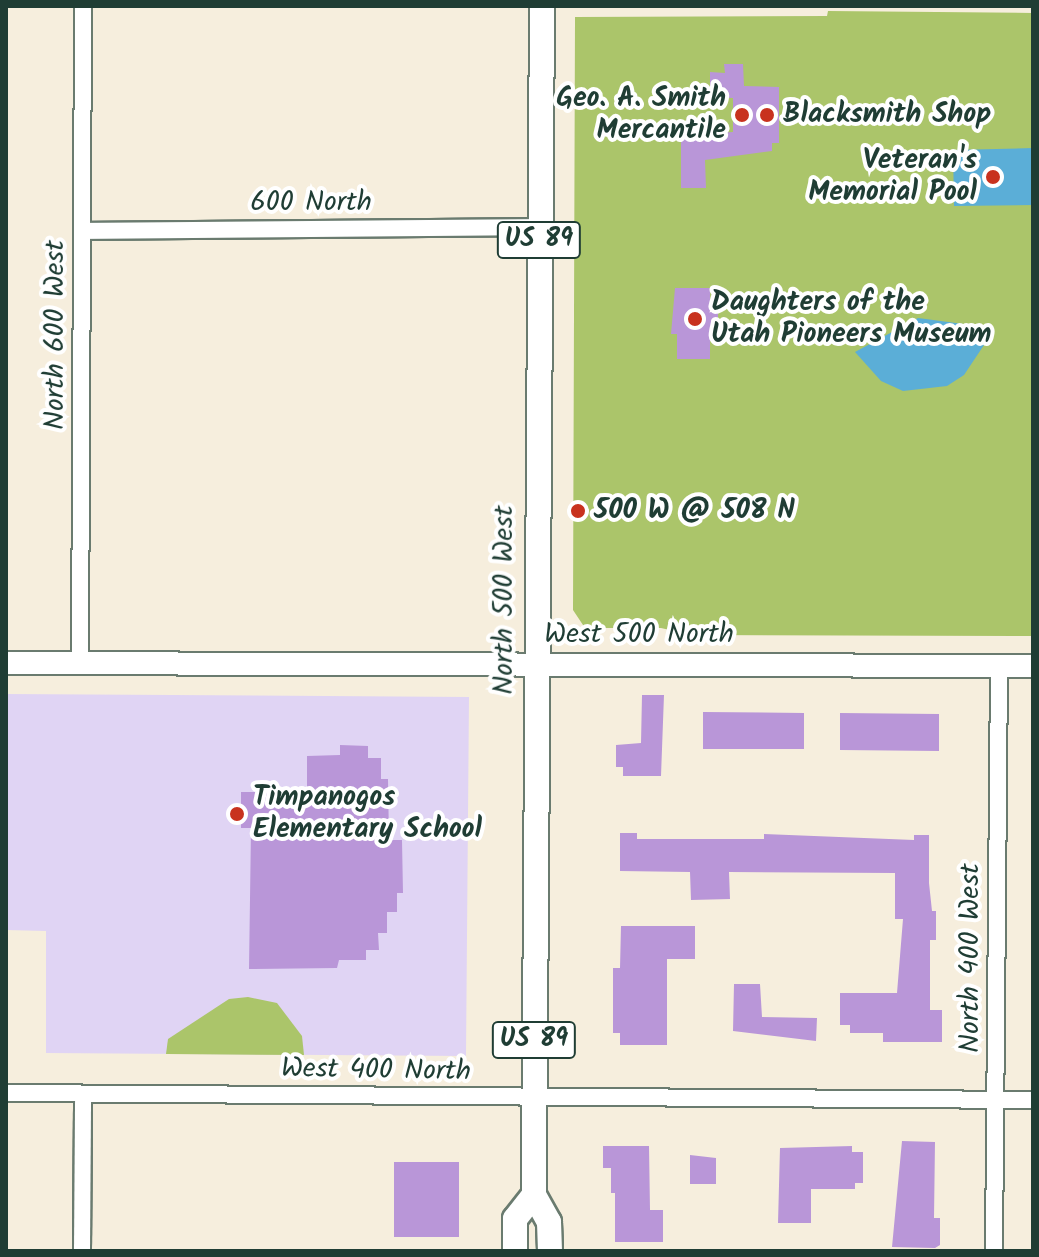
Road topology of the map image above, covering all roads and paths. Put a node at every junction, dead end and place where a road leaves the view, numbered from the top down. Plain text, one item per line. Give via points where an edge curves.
1 (83, 6) edge
2 (542, 6) edge
3 (539, 227) junction
4 (83, 231) junction
5 (6, 663) edge
6 (80, 664) junction
7 (534, 665) junction
8 (999, 666) junction
9 (1033, 666) edge
10 (6, 1093) edge
11 (83, 1094) junction
12 (534, 1099) junction
13 (997, 1100) junction
14 (1033, 1100) edge
15 (534, 1195) junction
16 (82, 1251) edge
17 (515, 1251) edge
18 (550, 1251) edge
19 (994, 1251) edge

1 - 4 street, North 600 West
2 - 3 main road, North 500 West / US 89
3 - 4 street, 600 North
3 - 7 main road, North 500 West / US 89
4 - 6 street, North 600 West
5 - 6 street, West 500 North
6 - 7 street, West 500 North
7 - 8 street, West 500 North
7 - 12 main road, North 500 West / US 89
8 - 9 street, West 500 North
8 - 13 street, North 400 West
10 - 11 street, West 400 North
11 - 12 street, West 400 North
11 - 16 street
12 - 13 street, West 400 North
12 - 15 main road, North 500 West / US 89
13 - 14 street, West 400 North
13 - 19 street, North 400 West
15 - 17 main road, North 500 West / US 89 via 515,1219
15 - 18 main road, North 500 West / US 89 via 549,1222

